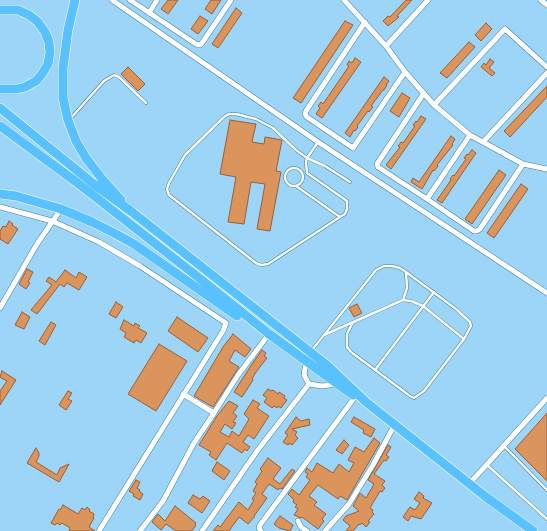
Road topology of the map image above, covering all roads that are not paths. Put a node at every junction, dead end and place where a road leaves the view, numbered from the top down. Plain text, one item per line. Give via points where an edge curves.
1 (75, 0) edge
2 (112, 0) edge
3 (130, 0) edge
4 (157, 0) edge
5 (231, 0) edge
6 (344, 0) edge
7 (428, 0) edge
8 (541, 0) edge
9 (547, 5) edge
10 (0, 10) edge
11 (149, 12) junction
12 (365, 22) junction
13 (386, 46) junction
14 (547, 67) edge
15 (406, 72) junction
16 (547, 73) edge
17 (0, 89) edge
18 (424, 93) junction
19 (146, 103) dead end
20 (434, 105) junction
21 (0, 108) edge
22 (68, 120) junction
23 (0, 126) edge
24 (470, 134) junction
25 (318, 142) junction
26 (483, 142) junction
27 (307, 158) junction
28 (523, 164) junction
29 (547, 169) edge
30 (307, 173) junction
31 (303, 174) junction
32 (350, 182) dead end
33 (296, 186) junction
34 (0, 194) edge
35 (427, 199) junction
36 (0, 207) edge
37 (61, 209) junction
38 (132, 212) junction
39 (340, 217) junction
40 (52, 222) junction
41 (406, 272) junction
42 (434, 292) junction
43 (547, 293) edge
44 (403, 300) junction
45 (423, 306) junction
46 (0, 308) edge
47 (233, 313) junction
48 (353, 322) junction
49 (226, 323) junction
50 (267, 333) junction
51 (324, 335) junction
52 (464, 339) junction
53 (310, 352) junction
54 (307, 363) junction
55 (376, 370) junction
56 (309, 384) junction
57 (336, 384) junction
58 (183, 394) junction
59 (355, 397) junction
60 (547, 398) edge
61 (366, 402) junction
62 (214, 413) junction
63 (394, 424) junction
64 (504, 445) junction
65 (487, 464) junction
66 (470, 483) junction
67 (547, 490) edge
68 (547, 519) edge
69 (298, 521) dead end
70 (99, 531) edge
71 (140, 531) edge
72 (202, 531) edge
73 (261, 531) edge
74 (307, 531) edge
75 (325, 531) edge
76 (533, 531) edge

1 - 22 highway via 63,68 63,98
2 - 25 street
3 - 11 street
4 - 11 street
5 - 11 street via 200,44 196,44
6 - 12 street
7 - 13 street
8 - 9 street
10 - 17 highway via 18,10 38,22 49,42 50,52 48,64 36,81 17,89
12 - 13 street
12 - 15 street via 306,111 307,117 353,148
13 - 15 street
14 - 20 street via 505,30
15 - 18 street
16 - 26 street
18 - 20 street
18 - 35 street via 377,166
19 - 22 lane via 114,75 109,77
20 - 24 street
21 - 38 highway
22 - 38 highway via 86,158
23 - 50 highway via 87,190
24 - 26 street
24 - 35 street
25 - 27 lane
25 - 43 street
26 - 28 street
27 - 30 lane
27 - 32 lane
27 - 39 lane via 273,128 256,119 229,114 185,155 167,189 175,201 261,265 268,264
28 - 29 street
28 - 35 street via 477,231
30 - 31 lane
30 - 39 lane via 347,201 345,214
31 - 33 lane via 302,182
31 - 33 lane via 294,168 287,172 287,182 291,186
33 - 39 lane
34 - 37 highway
36 - 40 street
37 - 40 street
37 - 47 highway via 134,244
38 - 53 highway
40 - 46 street
40 - 49 street via 99,242
41 - 42 lane
41 - 44 lane via 407,288
41 - 51 lane via 392,266 376,270
42 - 45 lane
42 - 52 lane via 470,322 470,330
44 - 45 lane
44 - 48 lane
45 - 52 lane
45 - 55 lane
47 - 49 street
47 - 50 highway via 252,327
48 - 51 lane
48 - 55 lane via 347,334 347,347 350,352
49 - 58 street
50 - 54 highway
50 - 62 street
51 - 53 lane
52 - 55 lane via 424,391 414,398
53 - 61 highway
54 - 56 street via 304,375
54 - 57 highway
56 - 57 street
56 - 72 street via 257,452
57 - 59 highway
58 - 62 street
58 - 70 street
59 - 61 highway
59 - 73 street via 260,526
60 - 64 street
61 - 63 highway
62 - 71 street via 194,443 163,501
63 - 66 highway
63 - 75 street via 349,504
64 - 65 street
64 - 67 lane
65 - 66 street
65 - 68 lane
66 - 76 highway
69 - 74 street

